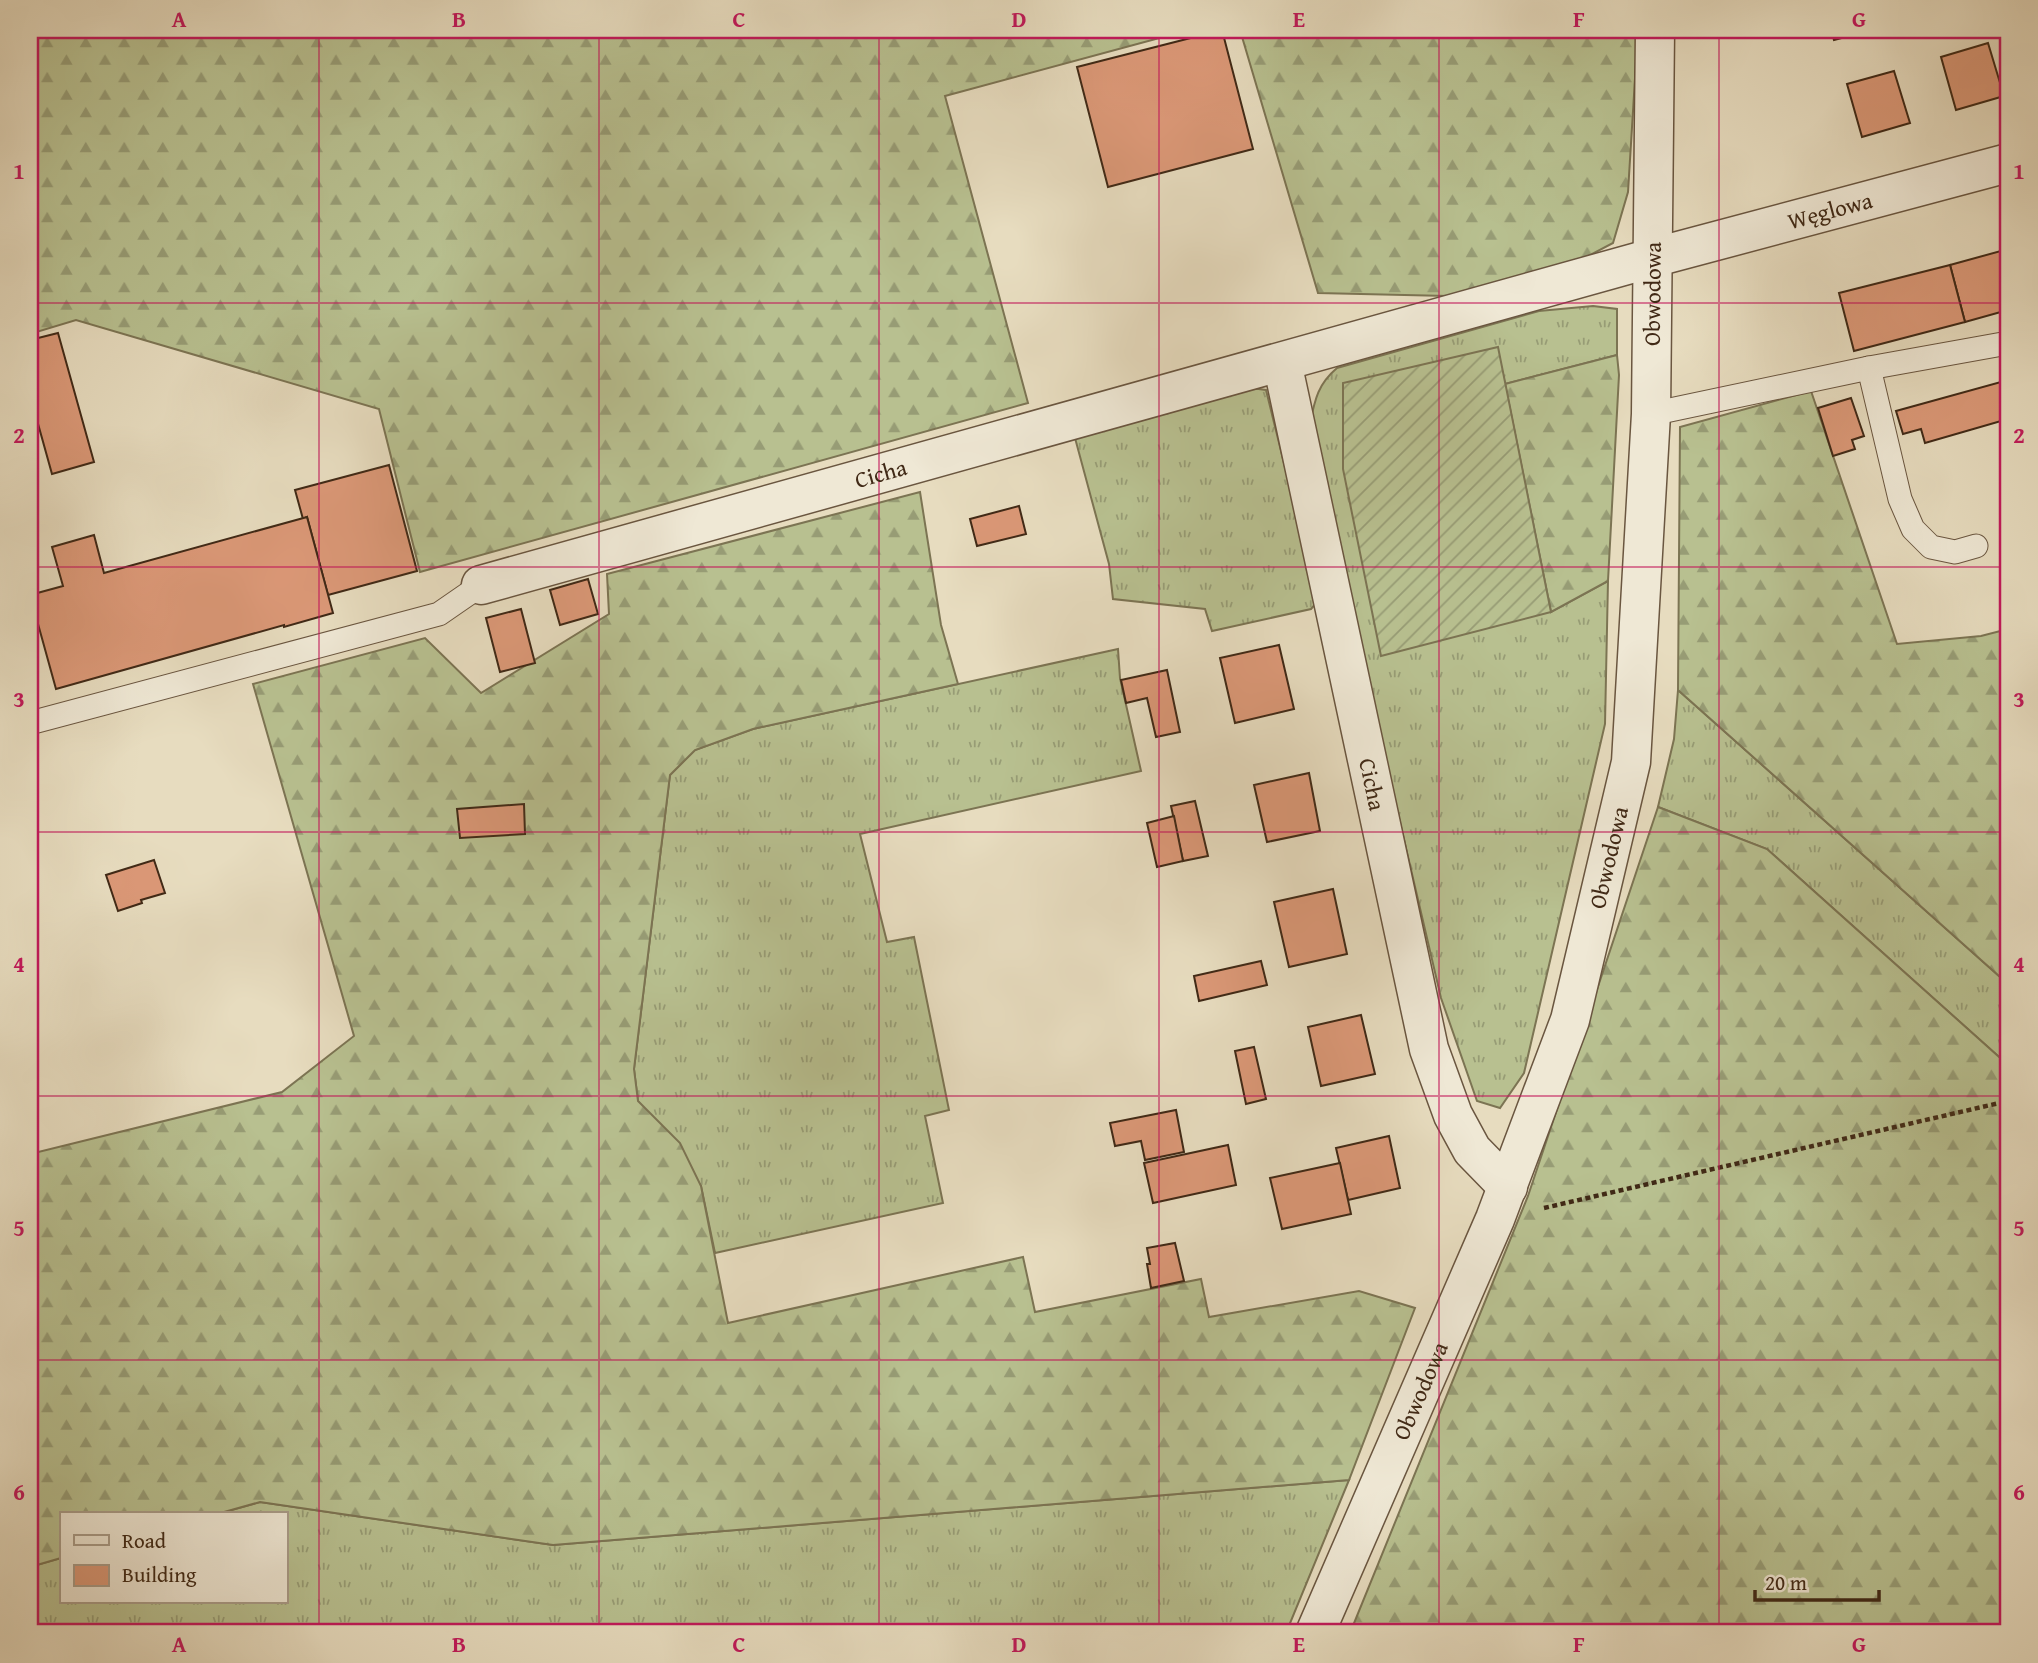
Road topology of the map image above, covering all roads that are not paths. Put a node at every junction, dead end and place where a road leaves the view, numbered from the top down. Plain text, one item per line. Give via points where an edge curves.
1 (1656, 30) edge
2 (2008, 163) edge
3 (1652, 258) junction
4 (2008, 343) edge
5 (1282, 362) junction
6 (1869, 368) junction
7 (1651, 414) junction
8 (1976, 546) dead end
9 (481, 585) joint
10 (30, 723) edge
11 (1501, 1203) junction
12 (1315, 1633) edge

1 - 3 street, Obwodowa
2 - 3 street, Węglowa
3 - 5 street, Cicha
3 - 7 street, Obwodowa
4 - 6 lane
5 - 9 street, Cicha
5 - 11 street, Cicha via 1429,1049 1452,1115
6 - 7 lane
6 - 8 lane via 1900,499 1913,529 1931,547 1955,552
7 - 11 street, Obwodowa via 1631,762 1570,1020
9 - 10 lane via 439,614
11 - 12 street, Obwodowa

